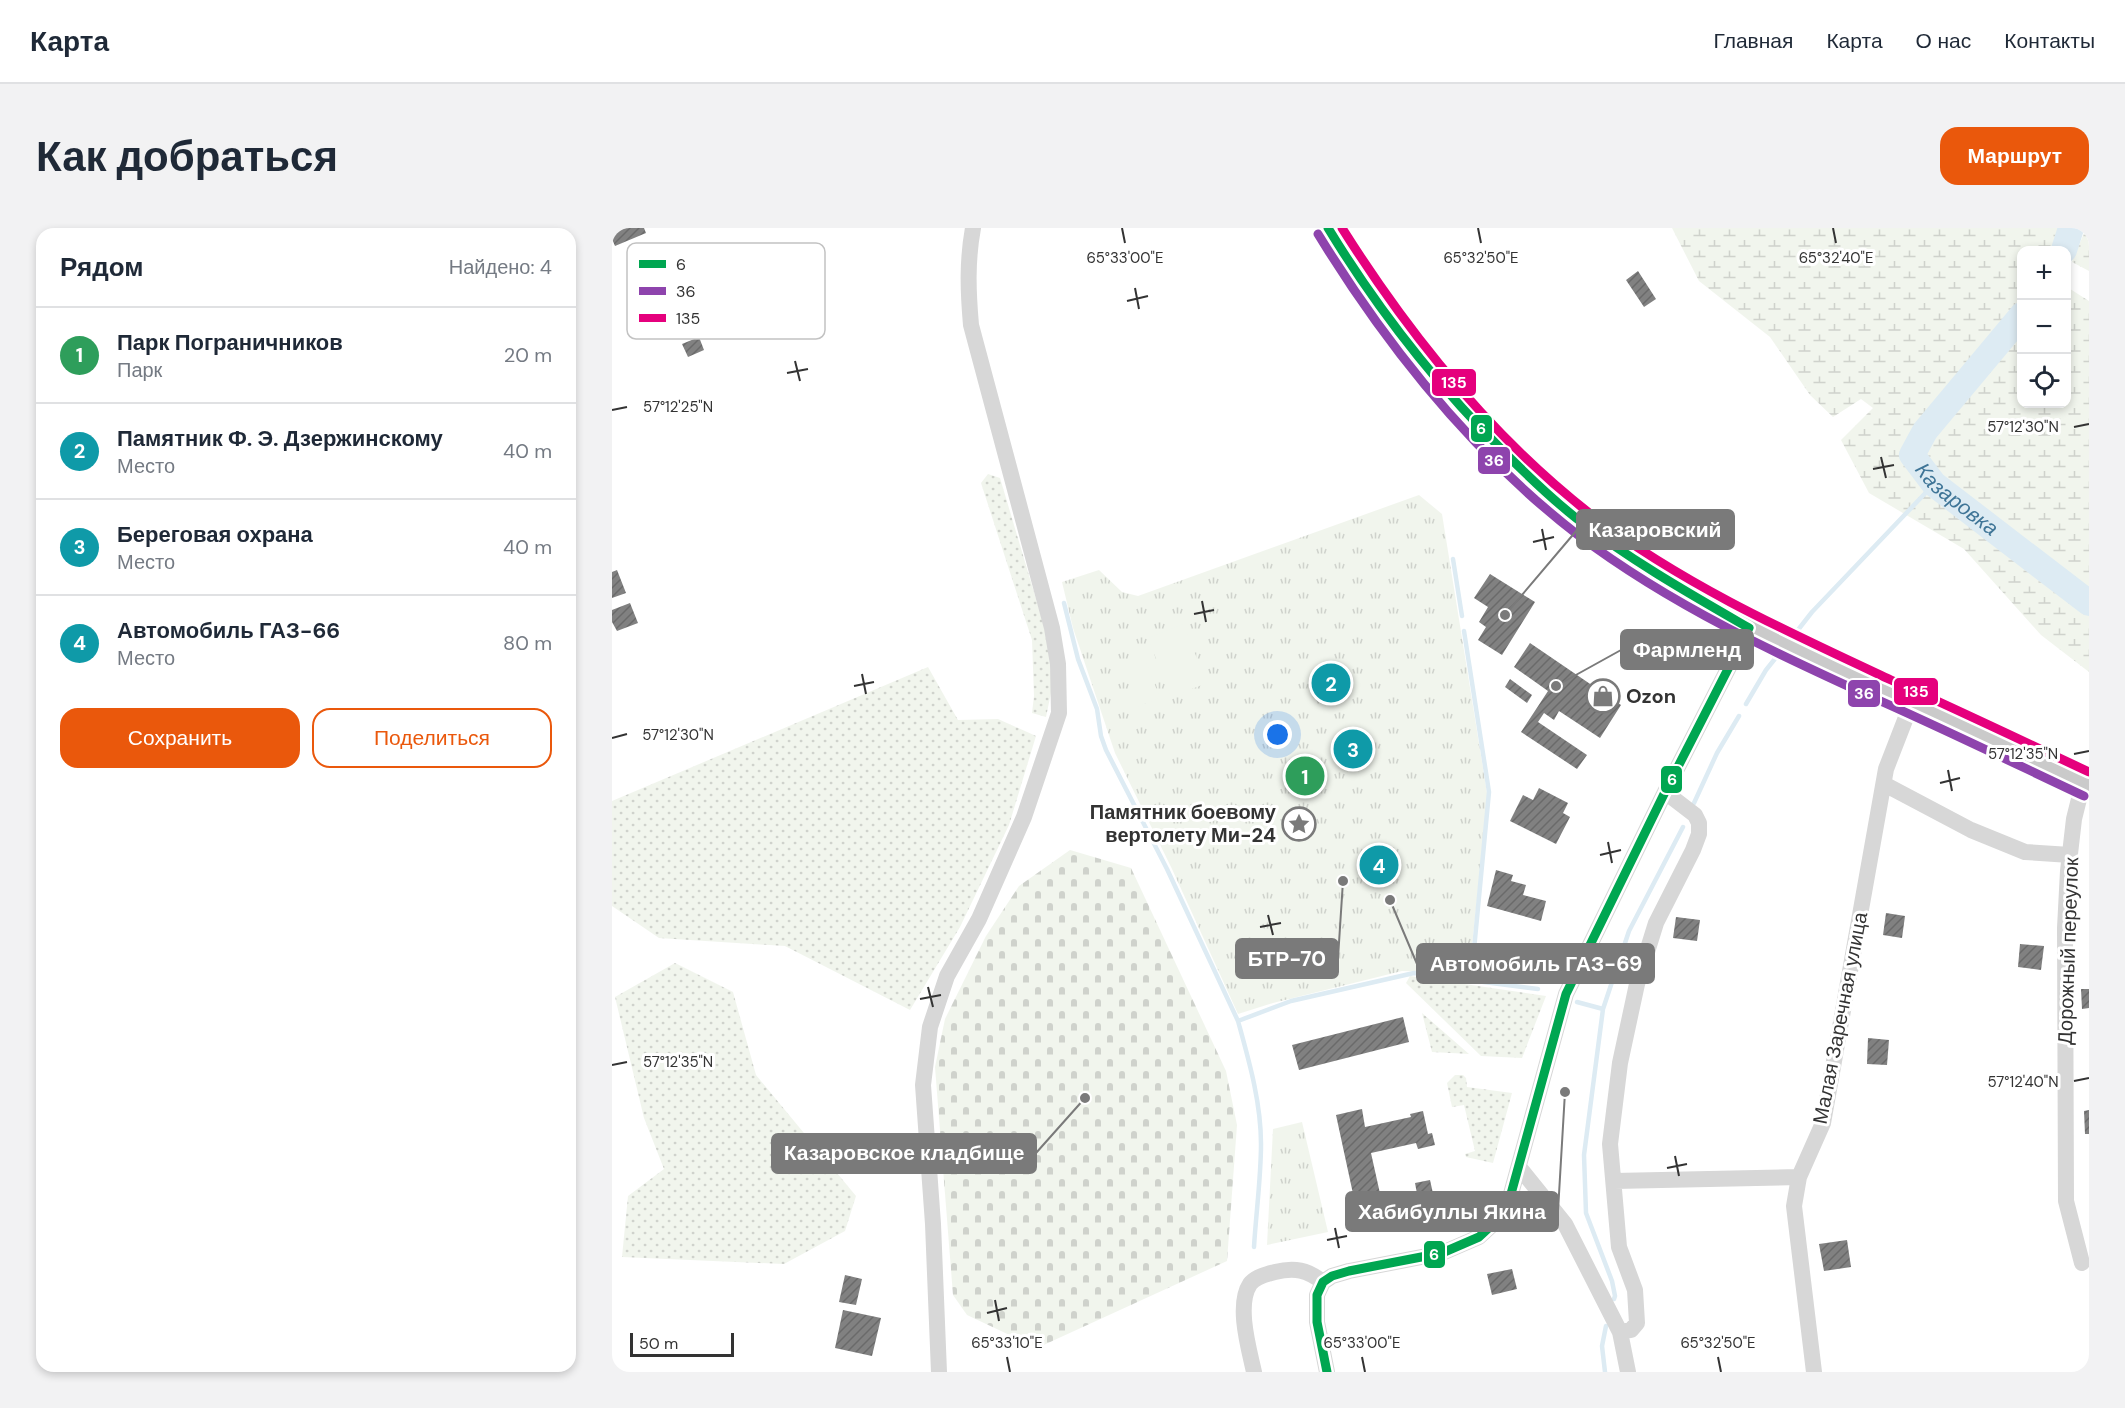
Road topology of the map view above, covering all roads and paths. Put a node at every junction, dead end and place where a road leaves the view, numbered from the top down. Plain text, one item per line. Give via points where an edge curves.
1 (973, 228) edge
2 (1328, 228) edge
3 (1749, 627) junction
4 (1912, 702) junction
5 (1884, 784) junction
6 (2086, 784) edge
7 (1665, 792) junction
8 (2070, 855) junction
9 (1520, 1167) junction
10 (1799, 1177) junction
11 (1614, 1181) junction
12 (2082, 1263) dead end
13 (1323, 1282) junction
14 (1620, 1332) junction
15 (939, 1372) edge
16 (1254, 1372) edge
17 (1327, 1372) edge
18 (1628, 1372) edge
19 (1814, 1372) edge

1 - 15 street via 968,255 971,325 1052,627 1059,713 1024,817 979,919 947,976 930,1027 923,1085
2 - 3 main road via 1413,350 1487,436 1528,475 1574,517 1630,557
3 - 4 main road
3 - 7 street
4 - 5 street, Малая Заречная улица
4 - 6 main road
5 - 8 street via 1971,830 2025,852
5 - 10 street, Малая Заречная улица via 1823,1123
6 - 8 street, Дорожный переулок via 2077,802
7 - 9 street via 1566,994
7 - 11 street via 1695,815 1699,834 1656,923 1637,984 1614,1103 1610,1144
8 - 12 street, Дорожный переулок via 2065,928 2066,1201
9 - 13 street via 1506,1212 1479,1237 1442,1253 1349,1271
9 - 14 street via 1565,1224
10 - 11 street
10 - 19 street, Малая Заречная улица via 1794,1206
11 - 14 street via 1619,1247 1635,1290 1637,1312 1637,1323
13 - 16 street via 1302,1269 1287,1269 1266,1274 1250,1284 1244,1321
13 - 17 street via 1317,1295 1317,1322
14 - 18 street

